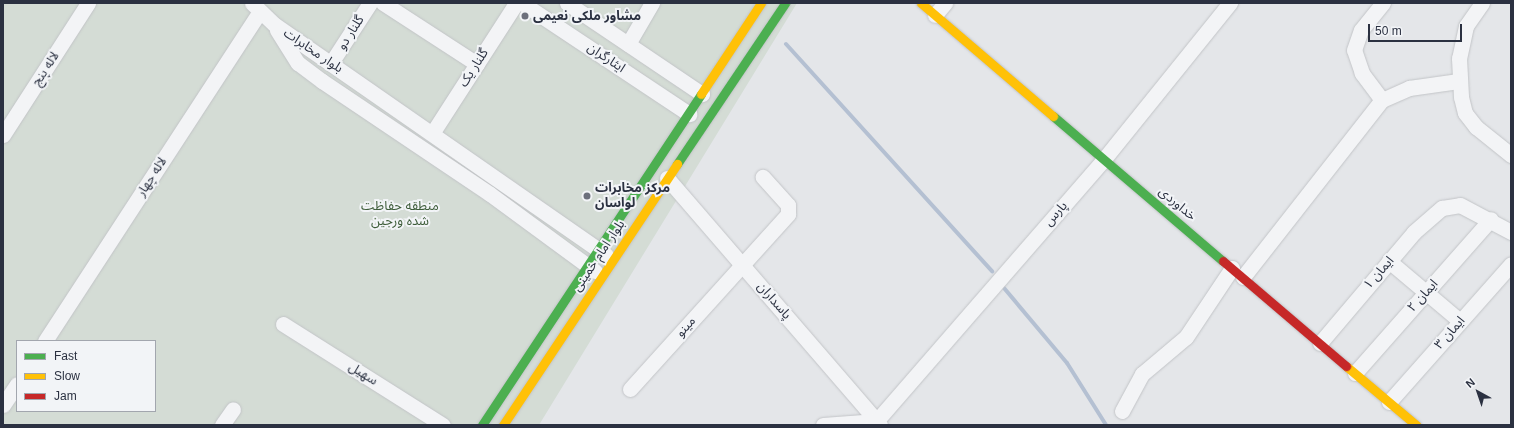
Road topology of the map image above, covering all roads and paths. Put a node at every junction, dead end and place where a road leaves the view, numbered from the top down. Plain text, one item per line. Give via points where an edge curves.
1 (88, 3) edge
2 (370, 3) edge
3 (383, 3) edge
4 (516, 3) edge
5 (522, 3) edge
6 (567, 3) edge
7 (652, 3) edge
8 (785, 3) edge
9 (921, 3) edge
10 (945, 3) edge
11 (1230, 3) edge
12 (1382, 3) edge
13 (1482, 3) edge
14 (759, 4) edge
15 (256, 8) edge
16 (935, 15) junction
17 (275, 25) junction
18 (628, 44) junction
19 (331, 64) junction
20 (477, 64) junction
21 (1460, 81) junction
22 (702, 94) junction
23 (1382, 100) junction
24 (689, 114) junction
25 (433, 132) junction
26 (3, 135) edge
27 (1511, 155) edge
28 (1104, 159) junction
29 (763, 177) dead end
30 (667, 178) junction
31 (1491, 219) junction
32 (1511, 232) edge
33 (599, 250) junction
34 (612, 260) junction
35 (1389, 262) junction
36 (742, 264) junction
37 (1511, 264) edge
38 (588, 266) junction
39 (1237, 273) junction
40 (601, 275) junction
41 (1426, 293) junction
42 (1460, 321) junction
43 (283, 324) dead end
44 (46, 340) edge
45 (1320, 343) junction
46 (1354, 373) junction
47 (16, 386) edge
48 (630, 389) dead end
49 (1390, 402) junction
50 (3, 405) edge
51 (233, 409) dead end
52 (1122, 411) dead end
53 (877, 424) edge
54 (222, 425) edge
55 (443, 425) edge
56 (482, 425) edge
57 (503, 425) edge
58 (822, 425) edge
59 (1416, 425) edge

1 - 26 street, لاله پنج
2 - 19 street, گلنار دو
3 - 20 street
4 - 20 street, گلنار یک
5 - 24 street, ایثارگران
6 - 18 street, ایثارگران
7 - 18 street
8 - 30 main road, بلوار امام خمینی
9 - 16 main road, خداوردی
10 - 16 street
11 - 28 street, پارس
12 - 23 street via 1361,30 1354,50 1362,73
13 - 21 street via 1466,26 1459,58
14 - 22 main road, بلوار امام خمینی
15 - 17 street
15 - 44 street, لاله چهار
16 - 28 main road, خداوردی
17 - 19 street, بلوار مخابرات
17 - 38 street, بلوار مخابرات via 298,63 316,77 490,194
18 - 22 street, ایثارگران
19 - 25 street, بلوار مخابرات
20 - 25 street, گلنار یک
21 - 23 street via 1410,88
21 - 27 street via 1465,113
22 - 24 main road, بلوار امام خمینی
23 - 39 street
24 - 33 main road, بلوار امام خمینی
25 - 33 street, بلوار مخابرات
28 - 39 main road, خداوردی
28 - 53 street, پارس
29 - 36 street, مینو via 790,209
30 - 34 main road, بلوار امام خمینی
30 - 36 street, پاسداران
31 - 32 street
31 - 35 street, ایمان ۱ via 1460,205 1442,208
31 - 41 street, ایمان ۲
33 - 34 street, بلوار مخابرات
33 - 38 main road, بلوار امام خمینی
34 - 40 main road, بلوار امام خمینی
35 - 41 street
35 - 45 street, ایمان ۱
36 - 48 street, مینو
36 - 53 street, پاسداران
37 - 42 street, ایمان ۳
38 - 40 street, بلوار مخابرات
38 - 56 main road, بلوار امام خمینی
39 - 45 main road, خداوردی
39 - 52 street via 1186,337 1142,374
40 - 57 main road, بلوار امام خمینی
41 - 42 street
41 - 46 street, ایمان ۲
42 - 49 street, ایمان ۳
43 - 55 street, سهیل
45 - 46 main road, خداوردی
46 - 49 main road, خداوردی
47 - 50 street
49 - 59 main road, خداوردی
51 - 54 street
53 - 58 street

